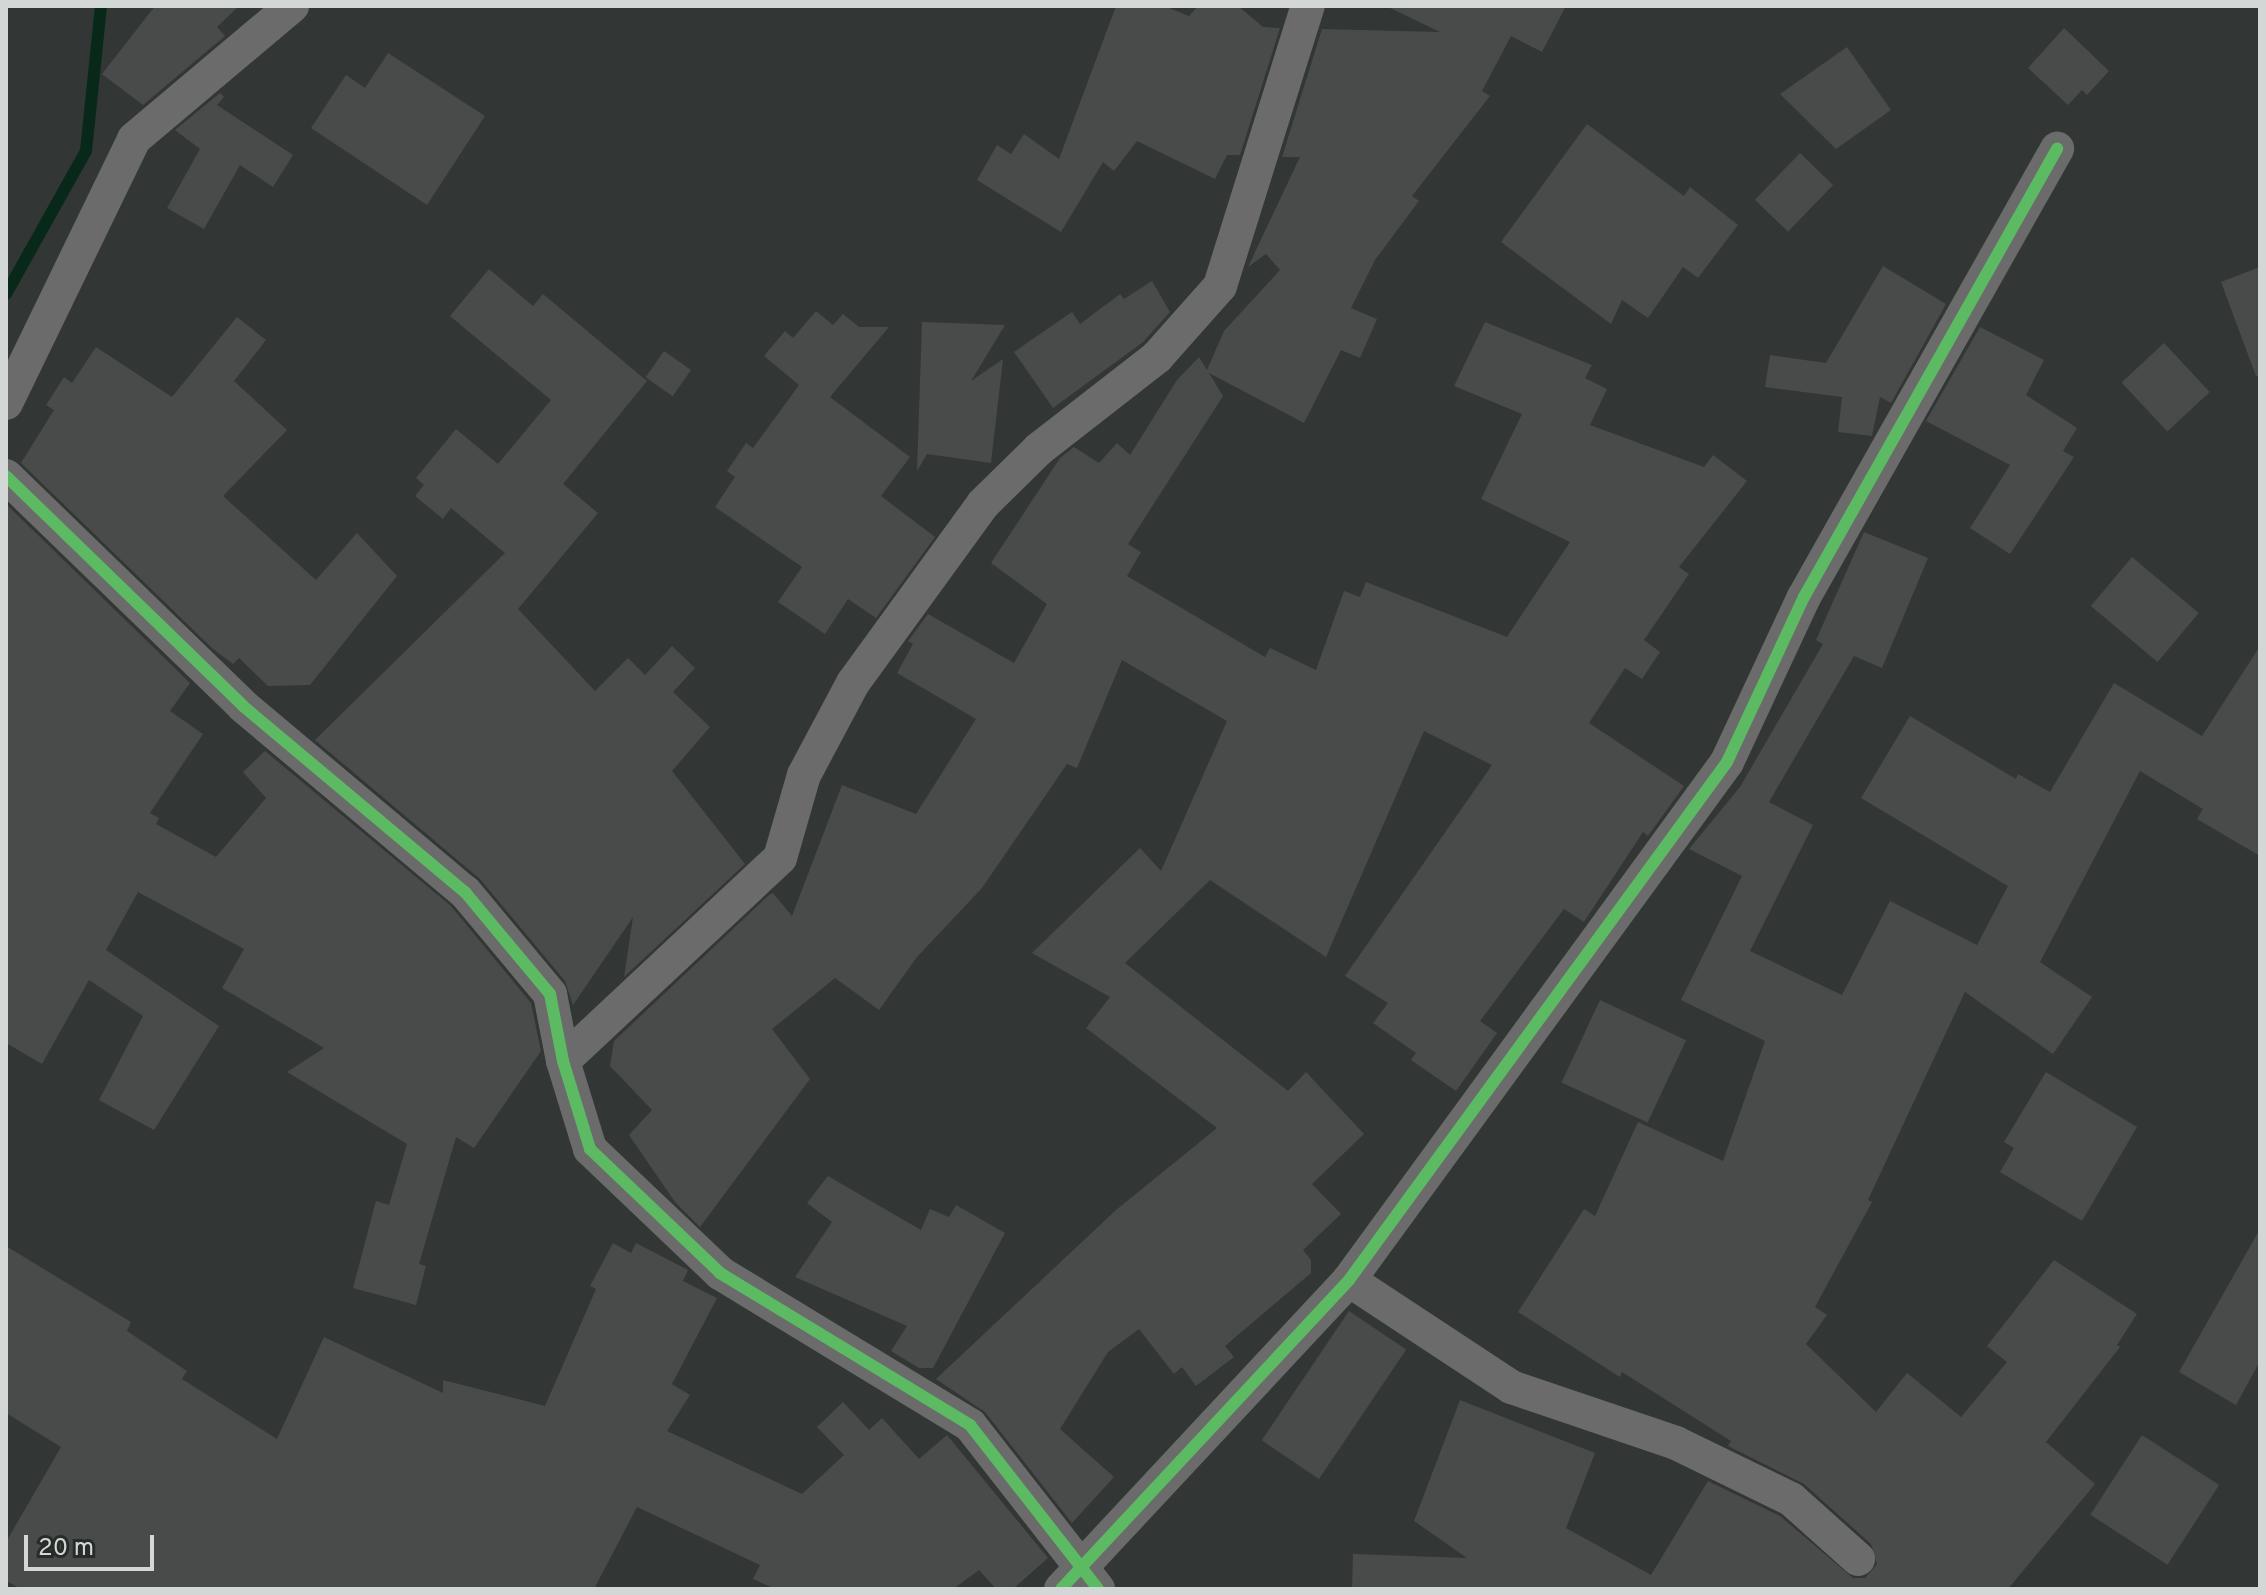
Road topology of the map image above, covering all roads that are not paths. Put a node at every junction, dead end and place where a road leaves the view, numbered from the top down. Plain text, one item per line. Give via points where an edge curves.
1 (292, 6) edge
2 (1308, 6) edge
3 (2057, 149) dead end
4 (6, 403) edge
5 (6, 476) edge
6 (563, 1061) junction
7 (1349, 1280) junction
8 (1858, 1559) dead end
9 (1080, 1582) edge

1 - 4 street via 134,139
2 - 6 street via 1220,286 1157,357 1039,449 983,504 853,683 804,775 780,858
3 - 7 street via 1804,597 1727,762
5 - 6 street via 243,706 465,892 550,994
6 - 9 street via 590,1149 720,1273 970,1425
7 - 8 street via 1511,1387 1676,1443 1791,1499
7 - 9 street

